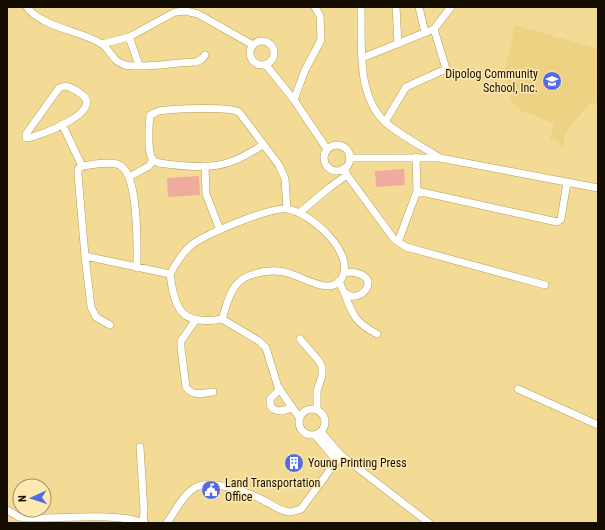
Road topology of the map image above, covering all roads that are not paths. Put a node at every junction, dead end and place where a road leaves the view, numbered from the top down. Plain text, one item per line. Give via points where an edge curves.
1 (27, 7) edge
2 (316, 7) edge
3 (361, 7) edge
4 (396, 7) edge
5 (419, 7) edge
6 (451, 7) edge
7 (198, 11) edge
8 (434, 30) junction
9 (425, 33) junction
10 (129, 37) junction
11 (102, 44) junction
12 (398, 44) junction
13 (252, 45) junction
14 (205, 55) dead end
15 (362, 58) junction
16 (139, 65) junction
17 (266, 65) junction
18 (294, 100) junction
19 (386, 122) junction
20 (62, 124) junction
21 (263, 145) junction
22 (327, 149) junction
23 (416, 157) junction
24 (349, 158) junction
25 (440, 158) junction
26 (153, 160) junction
27 (82, 166) junction
28 (205, 166) junction
29 (344, 168) junction
30 (347, 175) junction
31 (129, 177) junction
32 (567, 182) junction
33 (598, 188) edge
34 (417, 191) junction
35 (287, 209) junction
36 (299, 213) junction
37 (220, 230) junction
38 (398, 242) junction
39 (85, 256) junction
40 (137, 268) junction
41 (344, 272) junction
42 (170, 274) junction
43 (339, 281) junction
44 (545, 285) dead end
45 (344, 292) junction
46 (222, 319) junction
47 (195, 321) junction
48 (110, 325) dead end
49 (377, 334) dead end
50 (300, 340) dead end
51 (280, 389) junction
52 (518, 389) dead end
53 (213, 392) dead end
54 (292, 407) junction
55 (317, 409) junction
56 (299, 417) junction
57 (598, 425) edge
58 (318, 433) junction
59 (140, 447) dead end
60 (338, 457) junction
61 (7, 510) edge
62 (144, 522) edge
63 (167, 523) edge
64 (429, 523) edge

1 - 11 street via 30,12 59,28
2 - 18 street via 320,16 321,40 305,70
3 - 15 street
4 - 12 street
5 - 9 street
6 - 8 street
7 - 10 street via 175,12
7 - 13 street
8 - 9 street
8 - 19 street via 446,69 406,87
9 - 12 street
10 - 11 street
10 - 16 street
11 - 16 street via 118,63
12 - 15 street
13 - 17 street via 250,52 253,62
13 - 17 street via 262,41 272,46 275,52 274,59
14 - 16 street via 196,62
15 - 19 street via 366,88 375,109
17 - 18 street
18 - 22 street
19 - 25 street
20 - 20 street via 29,138 26,138 26,134 59,88 65,86 84,96 87,107 82,114
20 - 27 street
21 - 26 street via 239,112 232,109 157,111 150,115 148,124 150,155
21 - 28 street via 232,162
21 - 35 street via 279,164 285,179
22 - 24 street via 336,145 343,147
22 - 29 street via 324,156 328,166 334,170
23 - 24 street
23 - 25 street
23 - 34 street
24 - 29 street
25 - 32 street
26 - 28 street via 164,164
26 - 31 street via 149,166
27 - 31 street via 111,163 120,166
27 - 39 street via 78,169 78,175
28 - 37 street via 206,194
29 - 30 street
30 - 36 street
30 - 38 street
31 - 40 street via 137,223
32 - 33 street
32 - 34 street via 561,220 557,222
34 - 38 street
35 - 36 street
35 - 37 street via 262,214
36 - 41 street via 328,234 342,257
37 - 42 street via 189,247
38 - 44 street via 412,250
39 - 40 street
39 - 48 street via 91,307 96,317
40 - 42 street
41 - 43 street
41 - 45 street via 358,272 368,281 366,291 360,294 352,296
42 - 47 street via 178,307
43 - 45 street
43 - 46 street via 333,286 325,287 276,270 252,275 236,284
45 - 49 street via 355,319
46 - 47 street
46 - 51 street via 260,341 266,348
47 - 53 street via 181,341 180,348 186,387 196,394
50 - 55 street via 322,367 317,391
51 - 54 street
51 - 54 street via 270,399 272,407 282,412
52 - 57 street
54 - 56 street
55 - 56 street via 306,410
55 - 58 street via 325,419 325,426
56 - 58 street via 298,424 302,431 308,435
58 - 60 street
59 - 62 street
60 - 63 street via 301,509 283,511 242,491 205,484 196,487 186,496
60 - 64 street
61 - 62 street via 19,517 28,518 106,518

